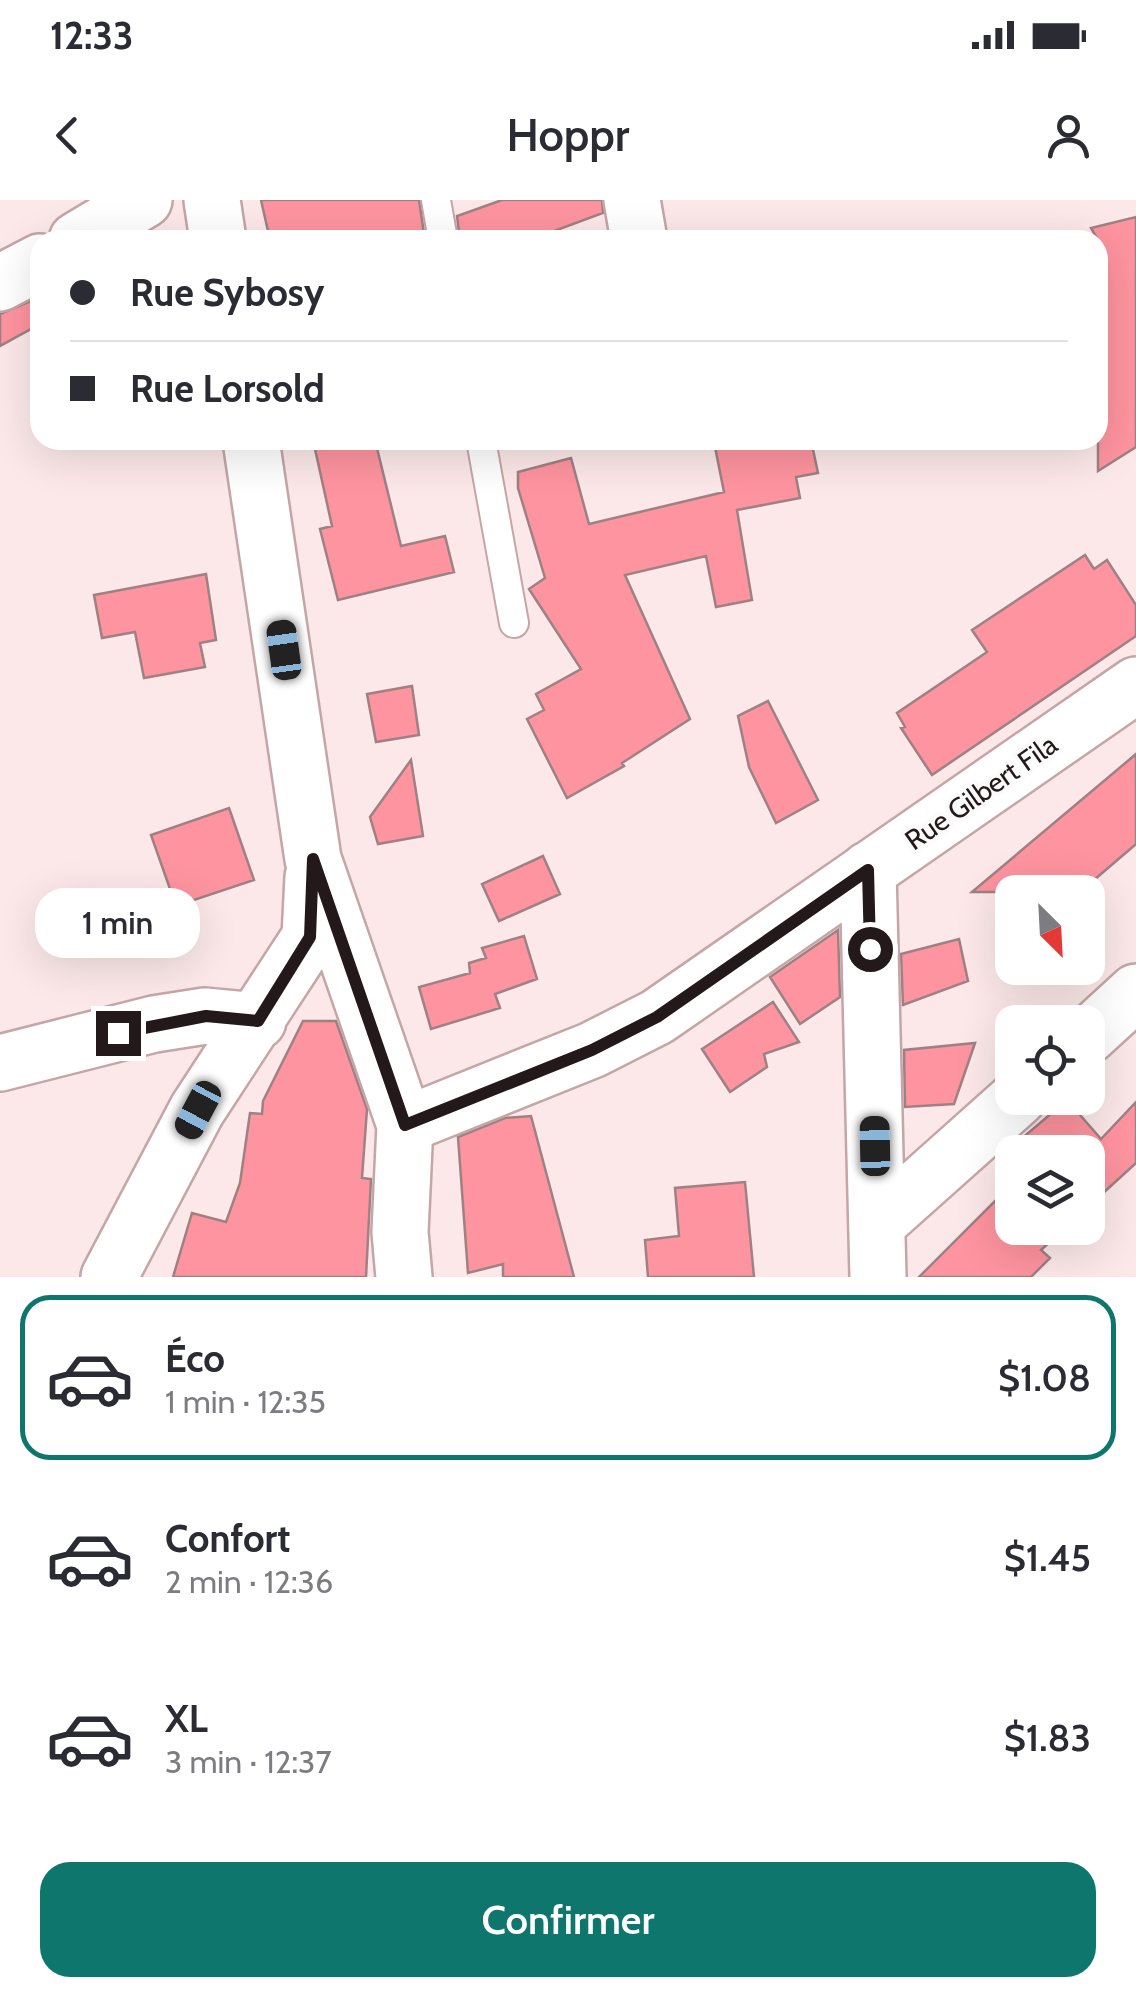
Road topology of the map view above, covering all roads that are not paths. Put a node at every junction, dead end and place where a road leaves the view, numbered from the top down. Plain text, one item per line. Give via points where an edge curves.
1 (144, 200) edge
2 (212, 200) edge
3 (436, 200) edge
4 (632, 200) edge
5 (94, 230) edge
6 (216, 230) edge
7 (442, 230) edge
8 (637, 230) edge
9 (30, 267) edge
10 (0, 283) edge
11 (252, 450) edge
12 (484, 450) edge
13 (514, 623) dead end
14 (1136, 686) edge
15 (313, 859) junction
16 (868, 870) junction
17 (1136, 992) edge
18 (1105, 1020) edge
19 (258, 1021) junction
20 (0, 1064) edge
21 (1002, 1115) edge
22 (405, 1125) junction
23 (878, 1250) edge
24 (110, 1277) edge
25 (404, 1277) edge

1 - 5 street
2 - 6 street
3 - 7 lane
4 - 8 street
9 - 10 street
11 - 15 street
12 - 13 lane
14 - 16 street, Rue Gilbert Fila
15 - 19 street via 310,937
15 - 22 street
16 - 22 street, Rue Gilbert Fila via 657,1017
16 - 23 street
17 - 18 street
19 - 20 street via 206,1016 154,1024
19 - 24 street via 198,1110
21 - 23 street
22 - 25 street

